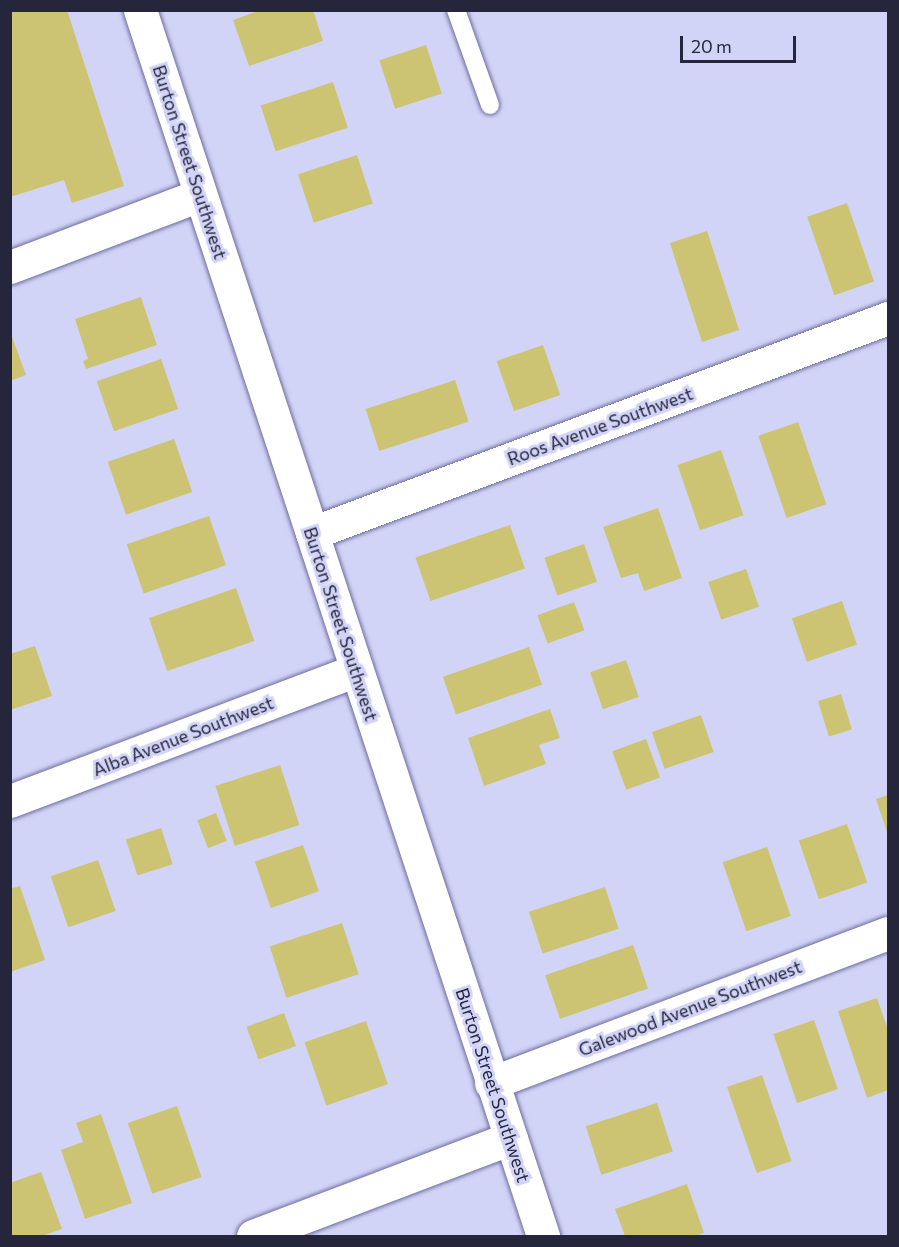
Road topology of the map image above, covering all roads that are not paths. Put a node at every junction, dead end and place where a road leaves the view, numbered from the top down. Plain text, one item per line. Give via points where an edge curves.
1 (140, 10) edge
2 (456, 10) edge
3 (490, 105) dead end
4 (200, 195) junction
5 (10, 267) edge
6 (888, 318) edge
7 (312, 534) junction
8 (356, 670) junction
9 (10, 801) edge
10 (888, 933) edge
11 (491, 1083) junction
12 (511, 1138) junction
13 (253, 1236) edge
14 (543, 1236) edge

1 - 4 street, Burton Street Southwest
2 - 3 lane
4 - 5 street
4 - 7 street, Burton Street Southwest
6 - 7 street, Roos Avenue Southwest
7 - 8 street, Burton Street Southwest
8 - 9 street, Alba Avenue Southwest
8 - 11 street, Burton Street Southwest
10 - 11 street, Galewood Avenue Southwest
11 - 12 street, Burton Street Southwest
12 - 13 street
12 - 14 street, Burton Street Southwest

